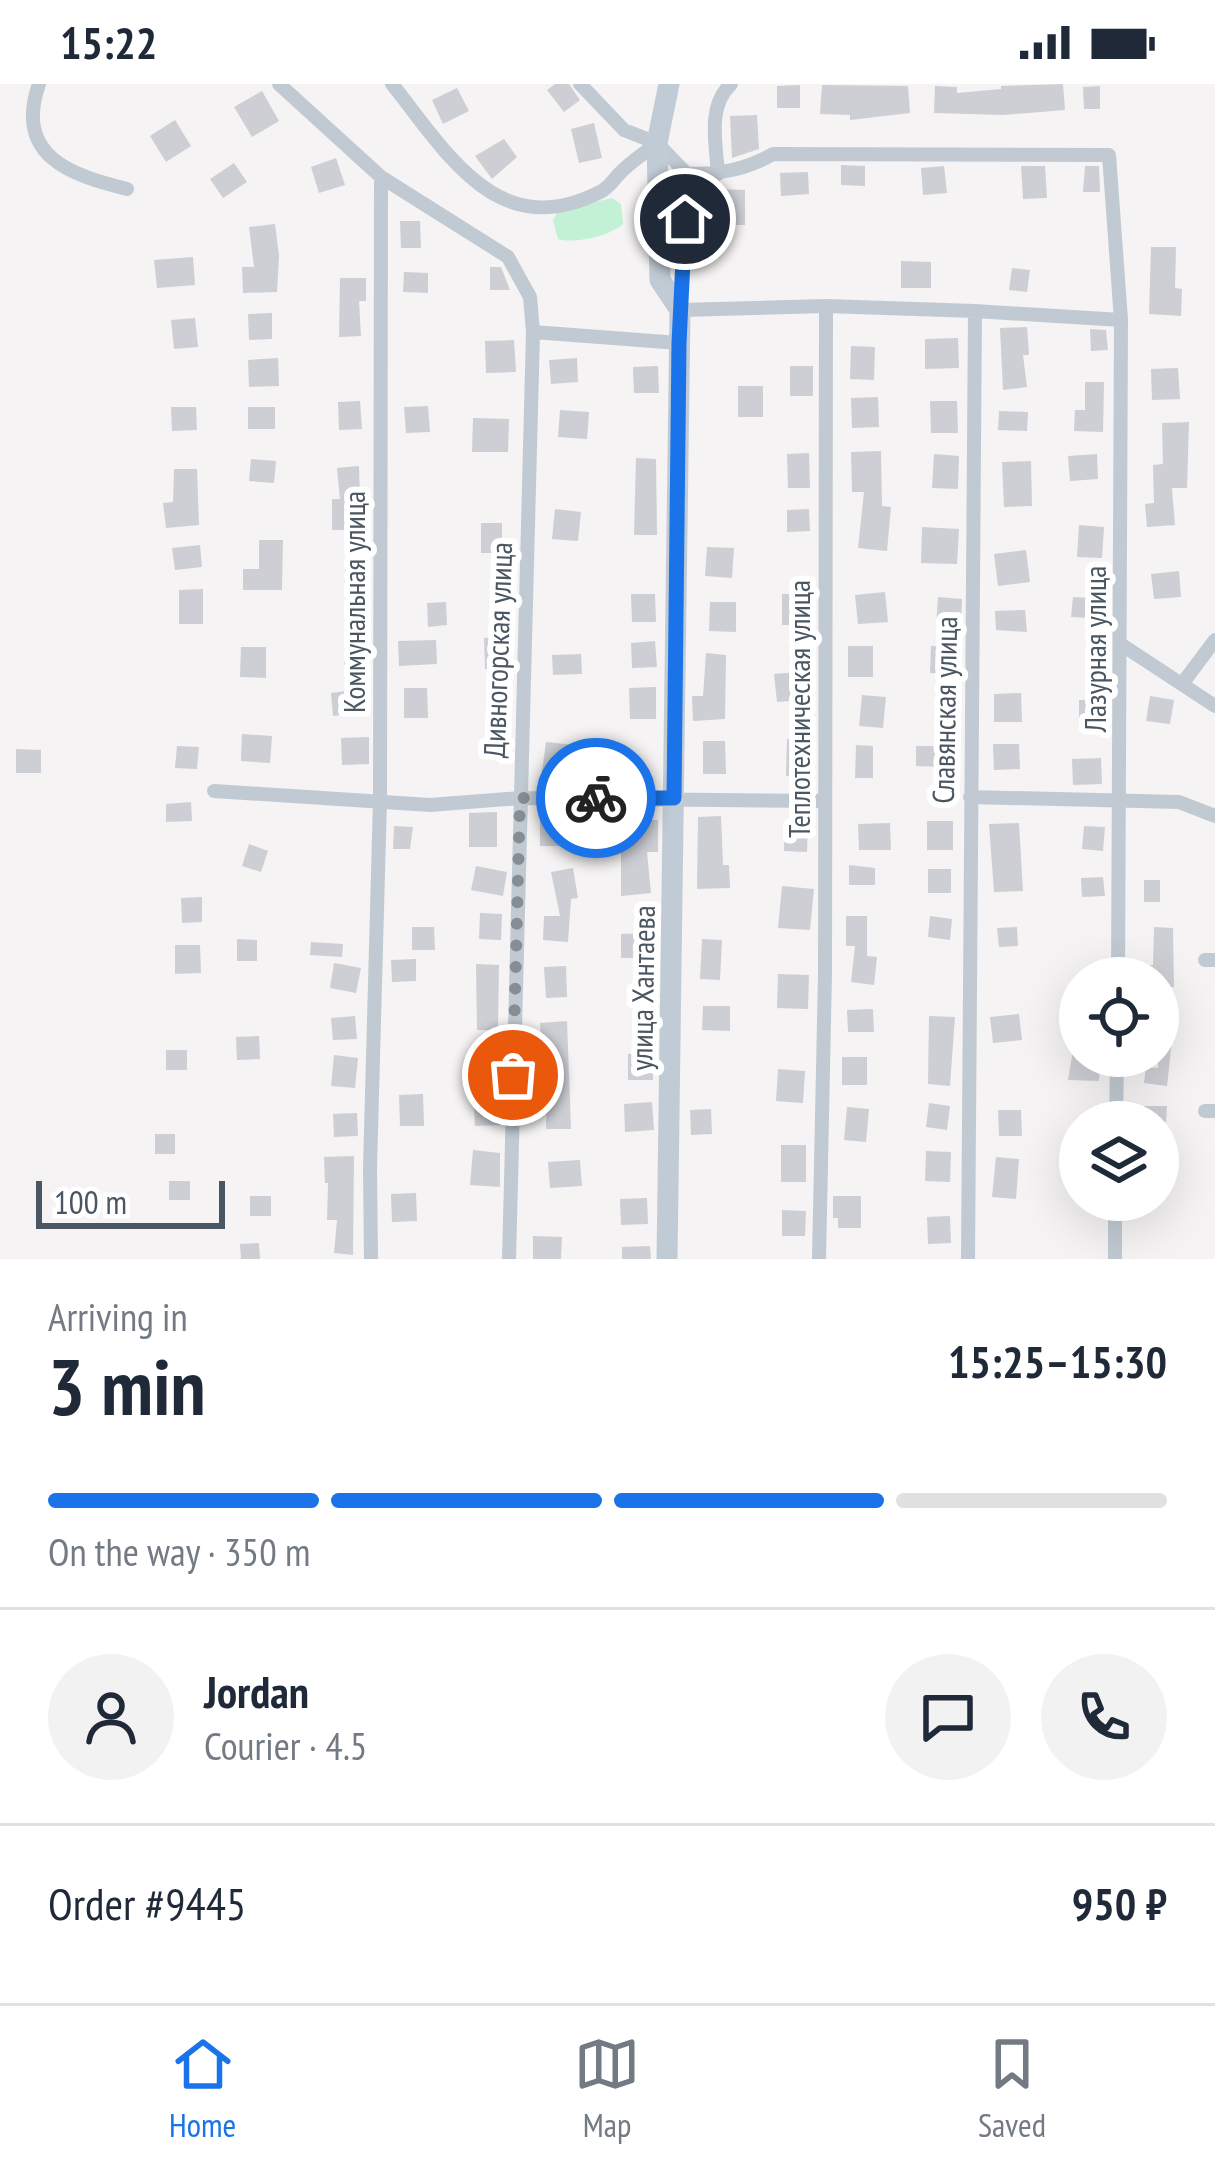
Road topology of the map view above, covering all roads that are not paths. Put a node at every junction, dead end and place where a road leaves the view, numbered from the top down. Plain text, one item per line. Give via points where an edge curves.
1 (39, 84) edge
2 (279, 84) edge
3 (392, 84) edge
4 (580, 84) edge
5 (669, 84) edge
6 (731, 84) edge
7 (657, 143) junction
8 (687, 174) junction
9 (718, 174) junction
10 (381, 177) junction
11 (127, 189) dead end
12 (826, 306) junction
13 (680, 310) junction
14 (975, 311) junction
15 (1121, 320) junction
16 (533, 332) junction
17 (679, 343) junction
18 (1215, 640) edge
19 (1122, 645) junction
20 (1182, 684) junction
21 (1215, 706) edge
22 (214, 791) dead end
23 (970, 797) junction
24 (520, 798) junction
25 (674, 798) junction
26 (1120, 798) junction
27 (380, 800) junction
28 (825, 801) junction
29 (1215, 816) edge
30 (1118, 957) edge
31 (1115, 1221) edge
32 (371, 1259) edge
33 (509, 1259) edge
34 (667, 1259) edge
35 (819, 1259) edge
36 (968, 1259) edge
37 (1114, 1259) edge

1 - 11 street via 31,108 37,140 74,176
2 - 10 street
3 - 7 street via 478,186 530,210 605,190
4 - 7 street via 624,130
5 - 7 street
6 - 9 street via 715,110
7 - 8 street
7 - 13 street via 660,280
8 - 9 street, Лазурная улица
8 - 13 street, улица Хантаева
9 - 15 street, Лазурная улица via 773,154 1109,155
10 - 16 street via 508,257 530,297
10 - 27 street, Коммунальная улица
12 - 13 street
12 - 14 street
12 - 28 street, Теплотехническая улица
13 - 17 street, улица Хантаева
14 - 15 street
14 - 23 street, Славянская улица
15 - 19 street, Лазурная улица
16 - 17 street
16 - 24 street, Дивногорская улица
17 - 25 street, улица Хантаева
18 - 20 street
19 - 20 street
19 - 26 street, Лазурная улица
20 - 21 street
22 - 27 street
23 - 26 street
23 - 36 street, Славянская улица
24 - 25 street
24 - 27 street
24 - 33 street, Дивногорская улица
25 - 28 street
25 - 34 street, улица Хантаева
26 - 29 street via 1179,802
26 - 30 street, Лазурная улица
27 - 32 street, Коммунальная улица
28 - 35 street, Теплотехническая улица
31 - 37 street

